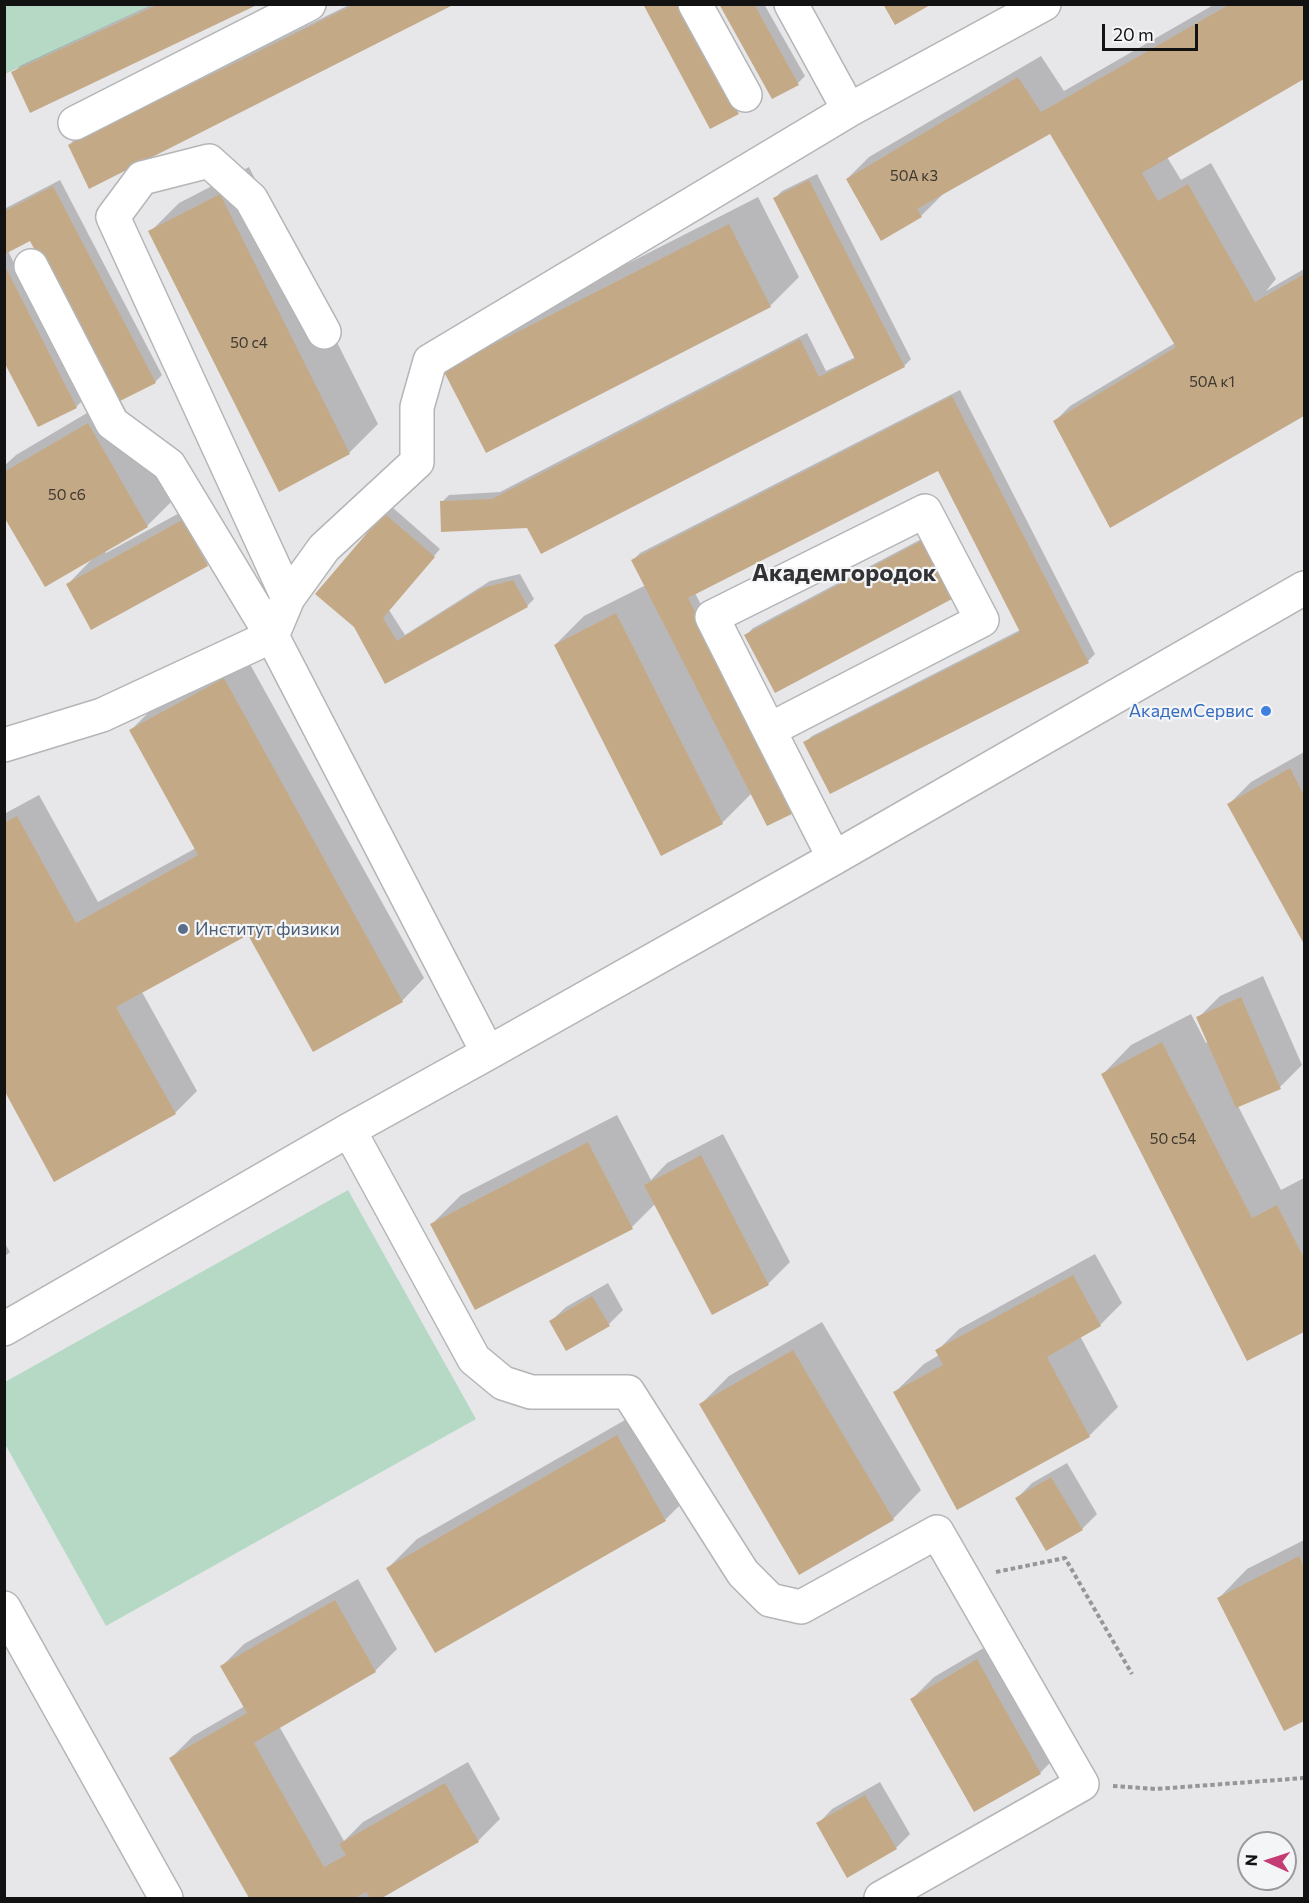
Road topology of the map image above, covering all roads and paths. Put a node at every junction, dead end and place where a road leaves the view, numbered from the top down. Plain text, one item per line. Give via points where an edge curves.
1 (309, 4) edge
2 (695, 4) edge
3 (791, 4) edge
4 (1044, 4) edge
5 (746, 95) dead end
6 (849, 110) junction
7 (75, 123) dead end
8 (31, 266) dead end
9 (324, 332) dead end
10 (1305, 588) edge
11 (288, 598) junction
12 (272, 636) junction
13 (769, 730) junction
14 (4, 745) edge
15 (834, 858) junction
16 (488, 1053) junction
17 (348, 1130) junction
18 (4, 1329) edge
19 (991, 1573) dead end
20 (4, 1608) edge
21 (1132, 1674) dead end
22 (1305, 1778) edge
23 (1082, 1784) junction
24 (166, 1899) edge
25 (881, 1899) edge

1 - 7 lane
2 - 5 lane
3 - 6 lane
4 - 6 lane
6 - 11 lane via 430,361 417,407 417,462 324,548
8 - 12 lane via 112,423 169,465
9 - 11 lane via 251,199 209,161 142,178 113,217
10 - 15 lane
11 - 12 lane
12 - 14 lane via 102,715
12 - 16 lane
13 - 13 lane via 712,617 925,512 982,620
13 - 15 lane
15 - 16 lane
16 - 17 lane
17 - 18 lane
17 - 23 lane via 474,1359 503,1383 531,1392 628,1392 743,1573 771,1600 801,1607 937,1532
19 - 21 path via 1065,1558
20 - 24 lane
22 - 23 path via 1156,1789
23 - 25 lane

